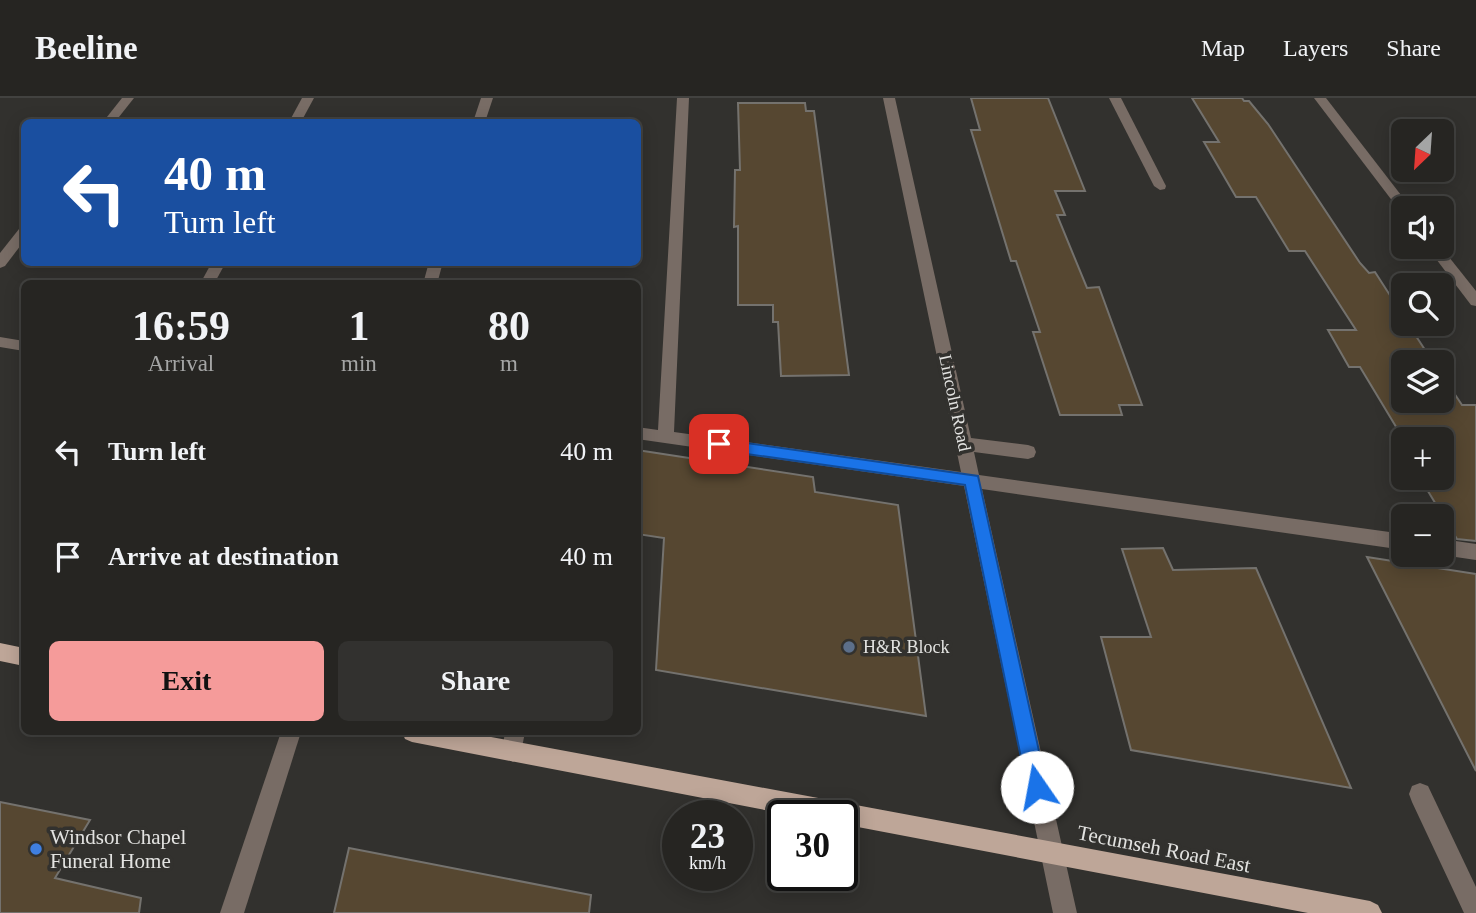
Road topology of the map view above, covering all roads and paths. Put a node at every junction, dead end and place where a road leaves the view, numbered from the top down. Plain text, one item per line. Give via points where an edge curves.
1 (128, 98) edge
2 (308, 98) edge
3 (487, 98) edge
4 (683, 98) edge
5 (889, 98) edge
6 (1115, 98) edge
7 (1320, 98) edge
8 (111, 119) edge
9 (297, 119) edge
10 (480, 119) edge
11 (1160, 186) dead end
12 (1396, 196) edge
13 (21, 236) edge
14 (1443, 259) edge
15 (0, 263) edge
16 (1476, 301) edge
17 (0, 342) edge
18 (21, 346) edge
19 (641, 434) edge
20 (666, 437) junction
21 (964, 444) junction
22 (1028, 452) dead end
23 (972, 480) junction
24 (1391, 540) edge
25 (1454, 549) edge
26 (1476, 552) edge
27 (0, 652) edge
28 (21, 656) edge
29 (290, 735) edge
30 (446, 735) edge
31 (514, 741) edge
32 (1420, 794) dead end
33 (1052, 853) junction
34 (232, 913) edge
35 (1065, 913) edge
36 (1370, 913) edge
37 (1476, 913) edge

1 - 8 street
2 - 9 street
3 - 10 street
4 - 20 street
5 - 21 street, Lincoln Road
6 - 11 street
7 - 12 street
13 - 15 street
14 - 16 street
17 - 18 street
19 - 20 street
20 - 23 street
21 - 22 street
21 - 23 street, Lincoln Road
23 - 24 street
23 - 33 street, Lincoln Road
25 - 26 street
27 - 28 main road
29 - 34 street
30 - 31 main road, Tecumseh Road East
31 - 33 main road, Tecumseh Road East
32 - 37 street
33 - 35 street, Lincoln Road
33 - 36 main road, Tecumseh Road East

